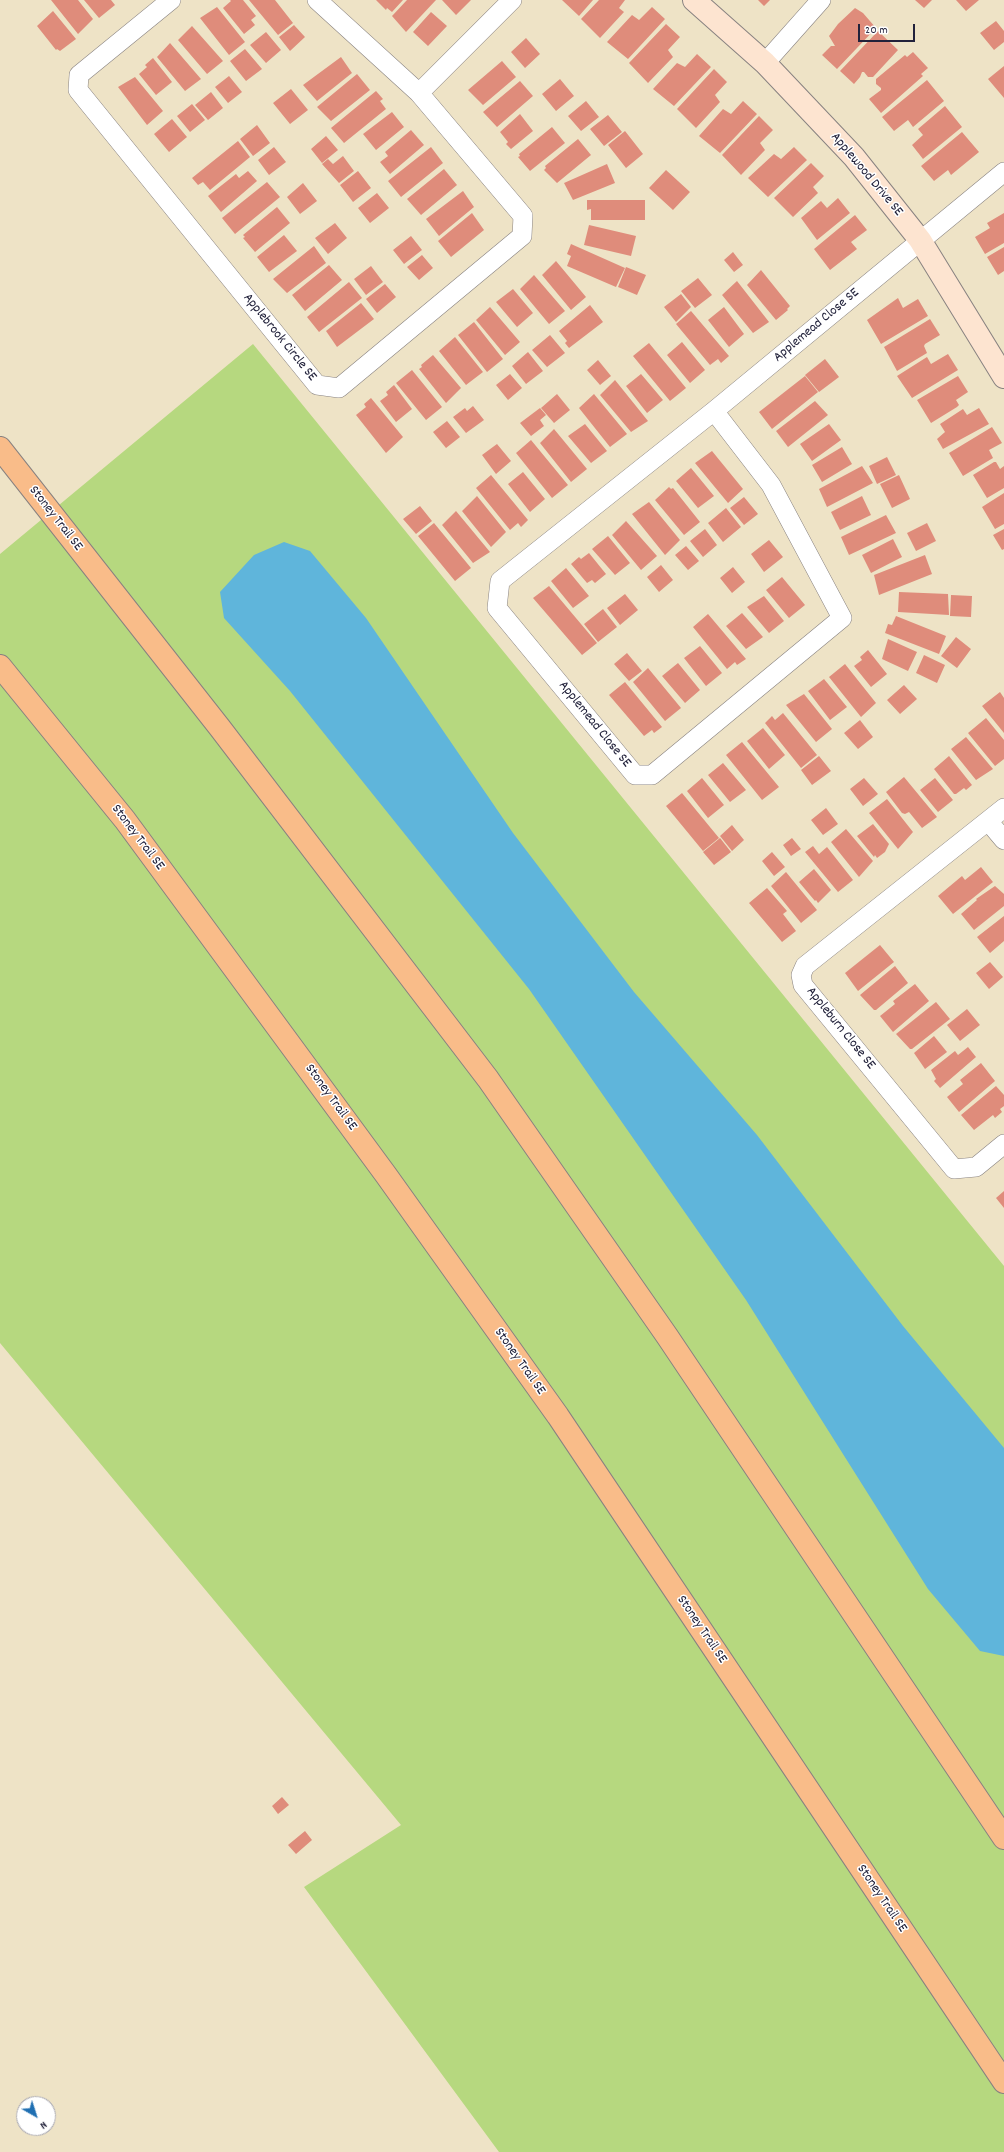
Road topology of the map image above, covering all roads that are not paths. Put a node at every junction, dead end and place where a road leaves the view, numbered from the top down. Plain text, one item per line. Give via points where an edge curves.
1 (170, 0) edge
2 (317, 0) edge
3 (512, 0) edge
4 (694, 0) edge
5 (821, 0) edge
6 (765, 63) junction
7 (419, 93) junction
8 (1004, 172) edge
9 (920, 240) junction
10 (1004, 377) edge
11 (714, 410) junction
12 (0, 448) edge
13 (0, 666) edge
14 (1004, 808) edge
15 (988, 821) junction
16 (1004, 840) edge
17 (1004, 1144) edge
18 (1004, 1838) edge
19 (1004, 2082) edge

1 - 7 street, Applebrook Circle SE via 79,75 78,90 317,386 339,388 522,236 523,216
2 - 7 street, Applebrook Circle SE
3 - 7 street
4 - 6 street, Applewood Drive SE
5 - 6 street
6 - 9 street, Applewood Drive SE via 854,157
8 - 9 street, Applemead Close SE
9 - 10 street, Applewood Drive SE
9 - 11 street, Applemead Close SE
11 - 11 street, Applemead Close SE via 500,581 497,608 635,774 652,775 842,618 771,485
12 - 18 highway, Stoney Trail SE via 220,728 488,1079 663,1329
13 - 19 highway, Stoney Trail SE via 130,827 536,1384
14 - 15 street, Appleburn Close SE
15 - 16 street
15 - 17 street, Appleburn Close SE via 805,966 801,975 803,984 954,1168 976,1167

